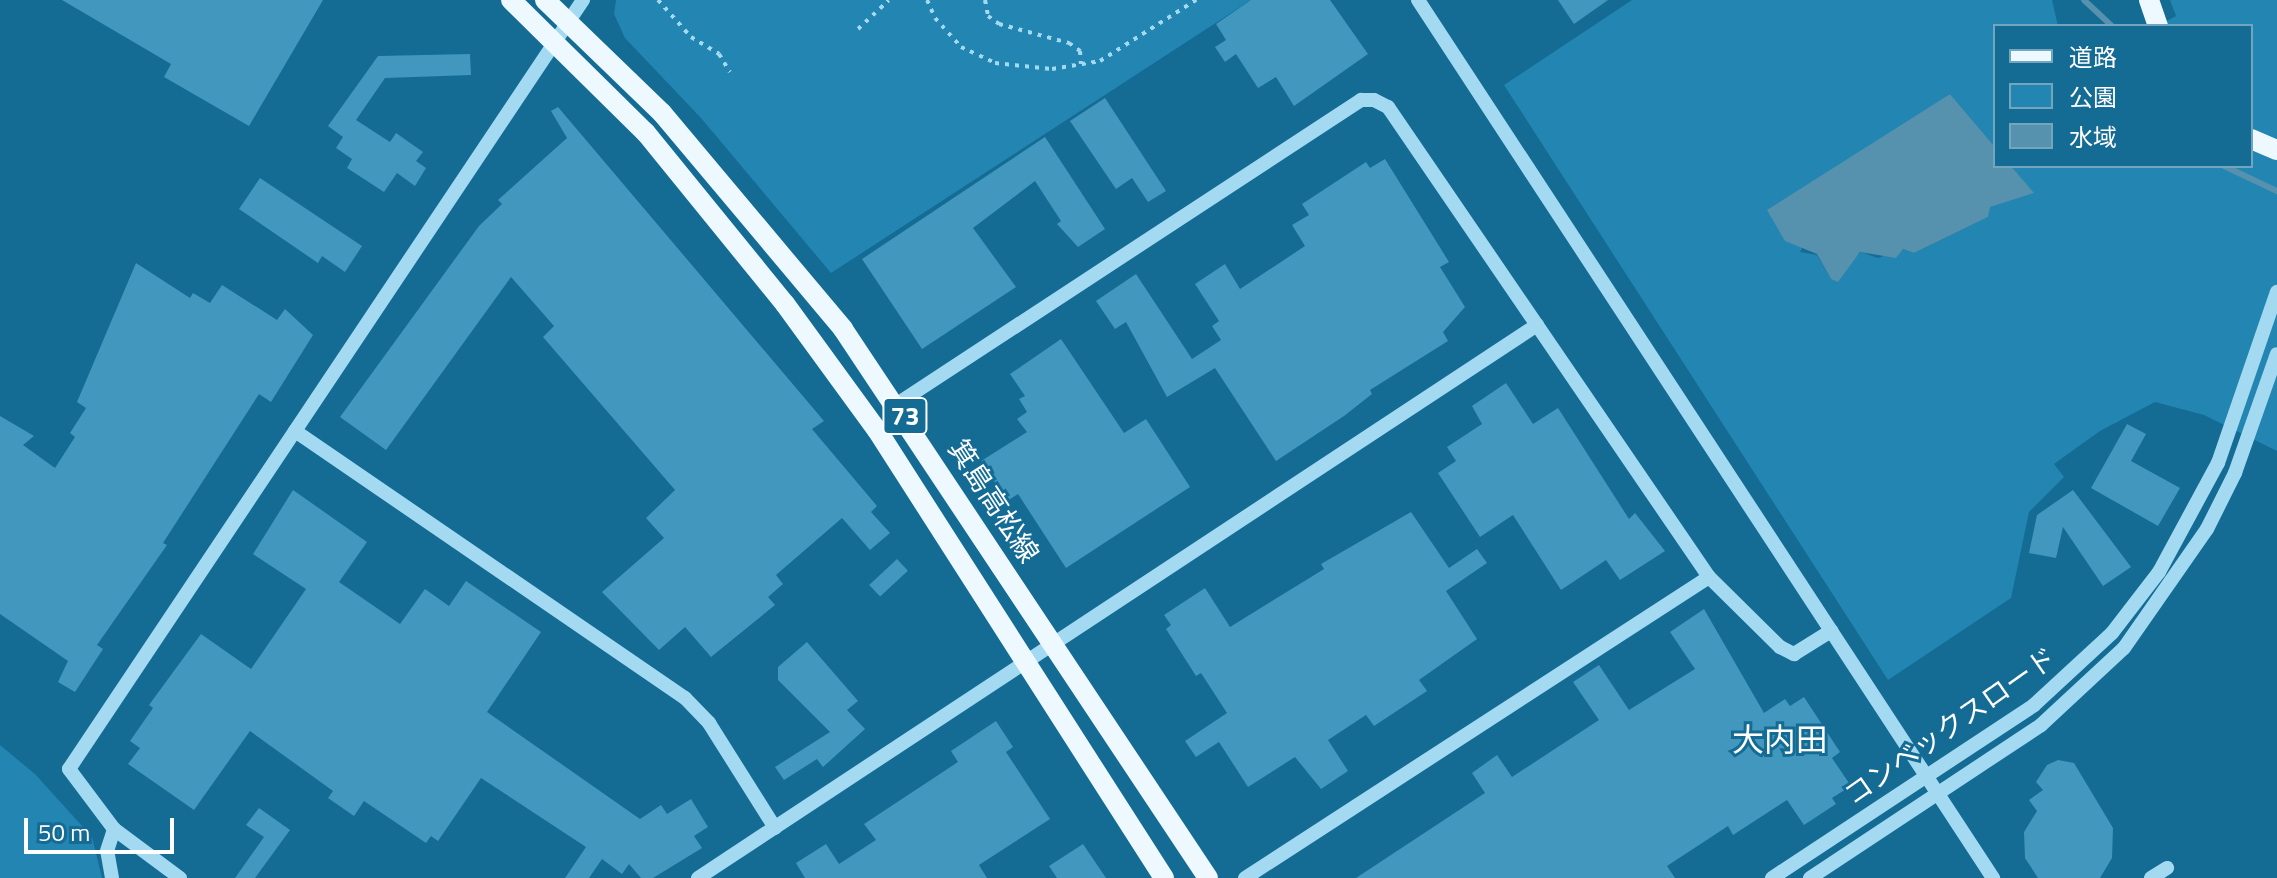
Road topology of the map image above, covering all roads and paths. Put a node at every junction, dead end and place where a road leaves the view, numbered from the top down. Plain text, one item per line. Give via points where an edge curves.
1 (511, 0) edge
2 (545, 0) edge
3 (583, 0) edge
4 (658, 0) edge
5 (889, 0) edge
6 (927, 0) edge
7 (985, 0) edge
8 (1196, 0) edge
9 (1418, 0) edge
10 (2149, 0) edge
11 (569, 22) junction
12 (2157, 24) edge
13 (858, 29) dead end
14 (555, 41) junction
15 (1081, 64) junction
16 (730, 72) dead end
17 (2253, 140) edge
18 (2277, 150) edge
19 (2277, 292) edge
20 (1537, 325) junction
21 (2277, 354) edge
22 (897, 404) junction
23 (295, 431) junction
24 (1709, 577) junction
25 (1831, 631) junction
26 (1054, 643) junction
27 (1023, 664) junction
28 (1926, 777) junction
29 (1937, 794) junction
30 (775, 828) junction
31 (114, 829) junction
32 (2167, 868) dead end
33 (112, 878) edge
34 (180, 878) edge
35 (698, 878) edge
36 (1164, 878) edge
37 (1208, 878) edge
38 (1245, 878) edge
39 (1772, 878) edge
40 (1810, 878) edge
41 (1993, 878) edge
42 (2151, 878) edge

1 - 14 main road, 73
2 - 11 main road, 箕島高松線 / 73
3 - 11 street
4 - 16 path via 691,37 712,47
5 - 13 path
6 - 15 path via 935,18 961,47 995,63 1052,69
7 - 15 path via 988,16 999,24 1069,43 1080,51
8 - 15 path via 1100,61
9 - 25 street
10 - 12 main road
11 - 14 street
11 - 22 main road, 箕島高松線 / 73 via 717,175
14 - 23 street
14 - 27 main road, 73 via 646,133 785,304 877,430
17 - 18 main road
19 - 28 street, コンベックスロード via 2244,393 2191,517 2159,572 2112,633 2034,705
20 - 22 street via 1388,107 1361,100
20 - 24 street
20 - 26 street
21 - 29 street, コンベックスロード via 2235,473 2207,529 2138,632 2059,710
22 - 26 main road, 箕島高松線 / 73
23 - 30 street via 685,698 709,723
23 - 31 street via 69,769
24 - 25 street via 1780,647 1794,654
24 - 38 street
25 - 28 street
26 - 27 street
26 - 37 main road, 箕島高松線 / 73
27 - 30 street
27 - 36 main road, 73
28 - 29 street
28 - 39 street, コンベックスロード
29 - 40 street, コンベックスロード
29 - 41 street
30 - 35 street
31 - 33 street via 107,851
31 - 34 street
32 - 42 street

